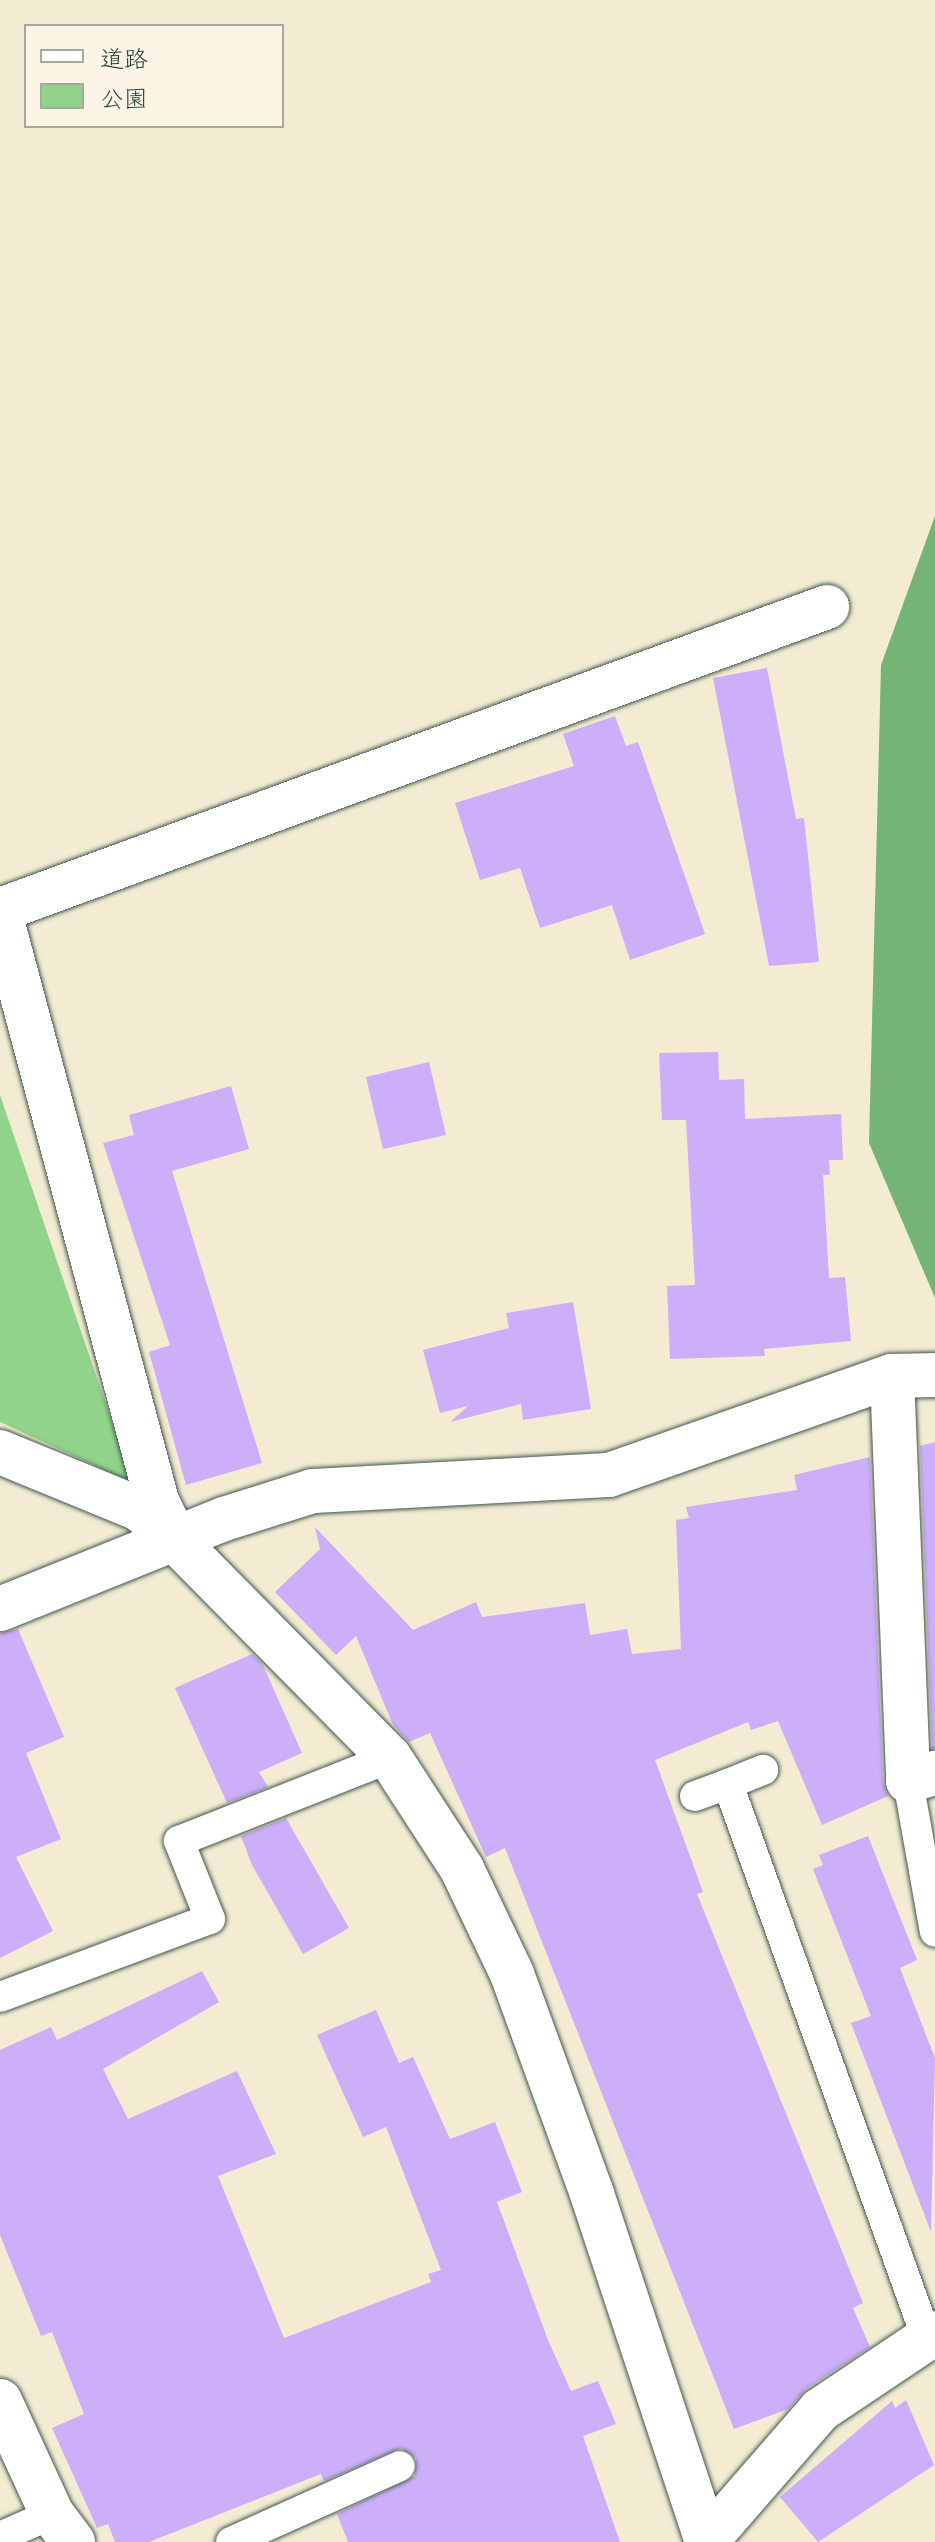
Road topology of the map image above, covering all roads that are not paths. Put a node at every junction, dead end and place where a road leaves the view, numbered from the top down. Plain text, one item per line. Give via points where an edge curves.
1 (827, 607) dead end
2 (0, 912) edge
3 (935, 1375) edge
4 (892, 1376) junction
5 (0, 1452) edge
6 (176, 1541) junction
7 (0, 1609) edge
8 (390, 1758) junction
9 (763, 1770) dead end
10 (921, 1777) edge
11 (728, 1784) junction
12 (695, 1796) dead end
13 (935, 1932) edge
14 (0, 1997) edge
15 (931, 2334) edge
16 (0, 2401) edge
17 (400, 2466) dead end
18 (63, 2528) edge
19 (0, 2537) edge
20 (707, 2540) edge
21 (231, 2542) edge

1 - 2 street
2 - 6 street via 157,1501
3 - 4 street
4 - 6 street via 609,1475 313,1491 224,1519
4 - 10 street
5 - 6 street via 139,1509
6 - 7 street
6 - 8 street
8 - 14 lane via 179,1841 210,1919
8 - 20 street via 462,1869 512,1974
9 - 11 lane
10 - 13 lane
11 - 12 lane
11 - 15 lane
15 - 20 street via 820,2410
16 - 18 street
17 - 21 lane
18 - 19 lane

